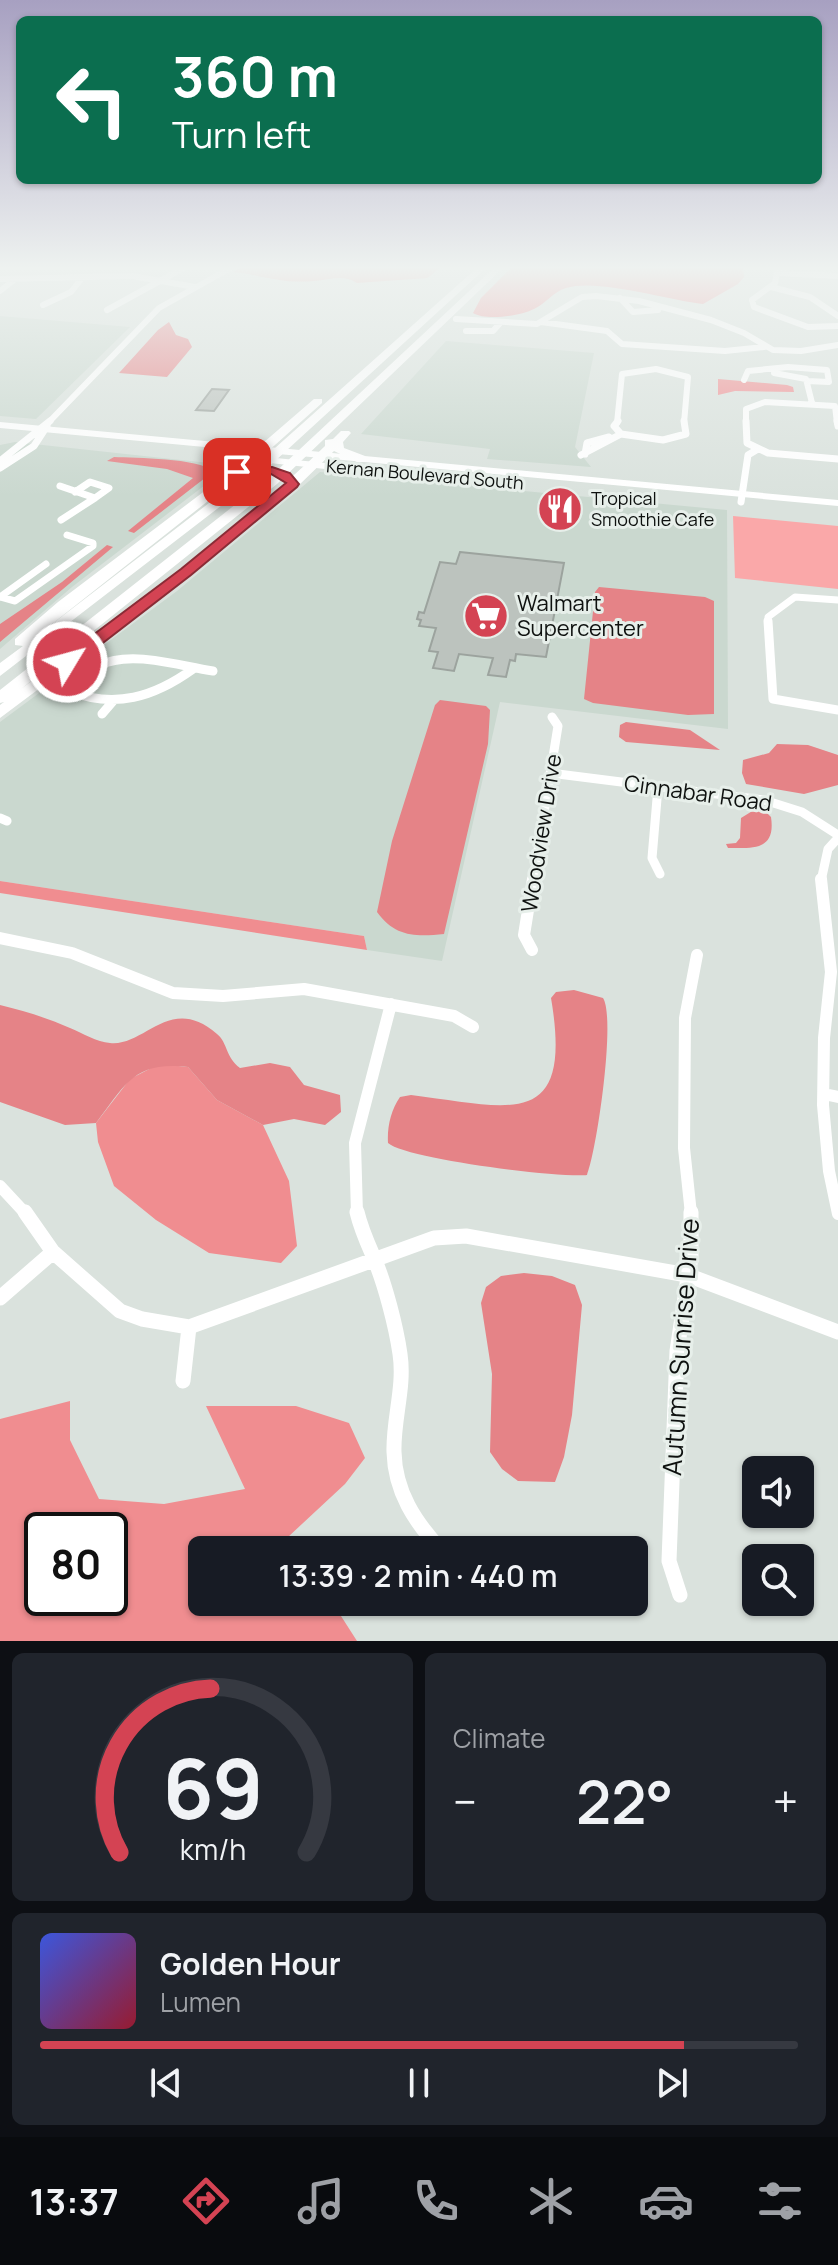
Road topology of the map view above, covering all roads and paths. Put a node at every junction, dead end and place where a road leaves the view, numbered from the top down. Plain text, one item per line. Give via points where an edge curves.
1 (126, 343) edge
2 (384, 343) edge
3 (401, 343) edge
4 (425, 343) edge
5 (434, 343) edge
6 (620, 343) edge
7 (758, 343) edge
8 (838, 345) edge
9 (764, 347) junction
10 (748, 371) junction
11 (744, 380) dead end
12 (807, 381) junction
13 (391, 388) dead end
14 (812, 403) junction
15 (0, 425) edge
16 (353, 426) dead end
17 (838, 426) edge
18 (286, 429) junction
19 (40, 432) junction
20 (0, 435) edge
21 (617, 435) junction
22 (330, 438) junction
23 (264, 449) junction
24 (758, 449) junction
25 (210, 455) junction
26 (251, 459) junction
27 (361, 459) junction
28 (838, 459) edge
29 (317, 460) junction
30 (0, 461) edge
31 (0, 468) edge
32 (242, 475) junction
33 (293, 484) junction
34 (60, 486) dead end
35 (75, 492) junction
36 (95, 498) junction
37 (741, 498) junction
38 (838, 503) edge
39 (838, 511) edge
40 (61, 520) dead end
41 (67, 535) dead end
42 (35, 561) dead end
43 (46, 564) junction
44 (61, 568) junction
45 (0, 597) edge
46 (838, 600) edge
47 (44, 637) junction
48 (0, 661) edge
49 (193, 669) junction
50 (0, 671) edge
51 (213, 671) dead end
52 (0, 681) edge
53 (0, 698) edge
54 (114, 700) junction
55 (838, 710) edge
56 (0, 713) edge
57 (102, 714) dead end
58 (552, 717) dead end
59 (550, 773) junction
60 (658, 787) junction
61 (838, 836) edge
62 (660, 874) dead end
63 (0, 938) edge
64 (532, 950) dead end
65 (697, 955) dead end
66 (835, 972) edge
67 (391, 1004) junction
68 (473, 1027) dead end
69 (831, 1096) edge
70 (0, 1186) edge
71 (838, 1214) edge
72 (53, 1252) junction
73 (375, 1260) junction
74 (687, 1275) junction
75 (0, 1298) edge
76 (189, 1327) junction
77 (838, 1332) edge
78 (183, 1381) dead end
79 (428, 1536) edge
80 (680, 1595) dead end

1 - 19 street
2 - 18 highway
3 - 32 highway via 300,433
4 - 22 highway
5 - 13 highway
6 - 9 street via 725,351
7 - 9 street
8 - 9 street via 791,351
10 - 11 street
10 - 12 street via 790,374
10 - 12 street via 827,370 829,382
12 - 14 street
14 - 17 street via 835,406
14 - 24 street via 765,402 746,409 747,443
15 - 19 main road
16 - 22 highway
18 - 22 highway via 301,443 319,444
18 - 23 highway
19 - 20 main road
19 - 23 main road
19 - 25 main road, Kernan Boulevard South
19 - 30 street
19 - 31 street via 19,458
21 - 21 street via 591,440 586,453 604,448
21 - 21 street via 683,437 688,377 635,368 622,374
22 - 27 highway via 339,450
22 - 29 highway
22 - 53 highway
23 - 26 highway
23 - 29 main road
24 - 28 street
24 - 37 street via 748,455
25 - 26 main road, Kernan Boulevard South
25 - 32 highway via 236,464
26 - 29 main road, Kernan Boulevard South
26 - 32 highway
27 - 29 main road, Kernan Boulevard South
27 - 37 main road, Kernan Boulevard South
29 - 33 highway
29 - 37 main road, Kernan Boulevard South
32 - 33 highway via 272,471
32 - 47 highway
32 - 48 highway via 53,612
33 - 56 highway
34 - 35 street
35 - 36 street
35 - 36 street via 90,482 109,488
36 - 40 street
37 - 38 main road, Kernan Boulevard South
37 - 39 main road, Kernan Boulevard South
41 - 44 street via 93,546
42 - 43 street
43 - 44 street
43 - 45 street
44 - 45 street via 15,601
46 - 55 street via 795,597 768,617 773,699
47 - 50 highway
47 - 52 highway
49 - 51 street
49 - 54 street via 148,696
49 - 54 street via 106,660 69,691
54 - 57 street
58 - 59 street, Woodview Drive via 558,726
59 - 60 street, Cinnabar Road
59 - 64 street, Woodview Drive via 524,935
60 - 61 street, Cinnabar Road via 780,804
60 - 62 street via 652,858
61 - 66 street via 823,854 821,874
63 - 67 street via 72,953 173,993 223,996 304,989
65 - 74 street, Autumn Sunrise Drive via 685,1018 684,1148 692,1222
66 - 69 street via 824,1035
67 - 68 street via 454,1016
67 - 73 street via 355,1143 355,1204
69 - 71 street via 829,1166
70 - 72 street
72 - 75 street
72 - 76 street via 120,1311
73 - 74 street via 434,1238 466,1236
73 - 76 street
73 - 79 street via 400,1354 394,1452 401,1494
74 - 77 street
74 - 80 street, Autumn Sunrise Drive via 677,1351 669,1561
76 - 78 street

